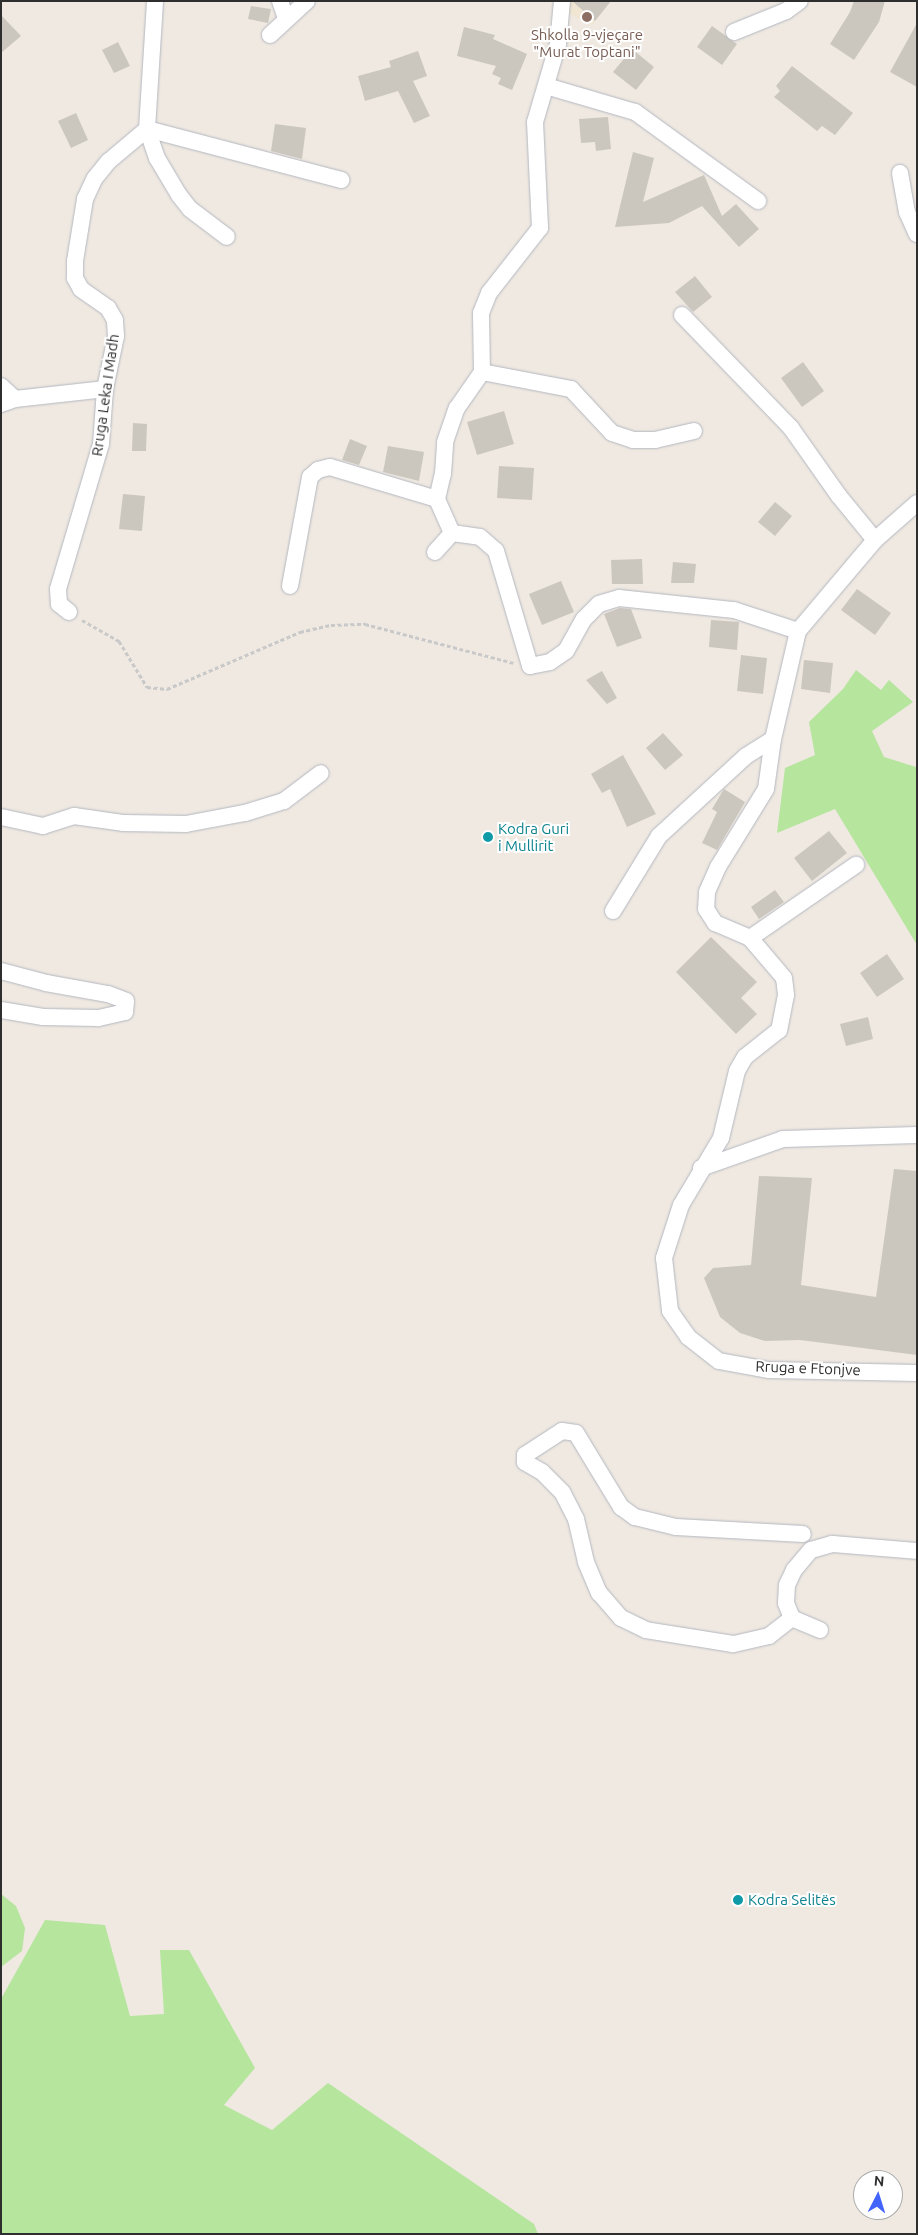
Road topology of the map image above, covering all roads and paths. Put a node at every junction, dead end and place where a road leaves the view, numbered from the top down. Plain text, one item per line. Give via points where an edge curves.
1 (154, 1) edge
2 (280, 1) edge
3 (307, 1) edge
4 (562, 1) edge
5 (800, 1) edge
6 (286, 18) junction
7 (734, 32) dead end
8 (270, 35) dead end
9 (546, 86) junction
10 (147, 129) junction
11 (900, 173) dead end
12 (341, 180) dead end
13 (758, 201) dead end
14 (917, 234) edge
15 (227, 238) dead end
16 (682, 315) dead end
17 (482, 372) junction
18 (1, 386) edge
19 (105, 389) junction
20 (8, 401) edge
21 (694, 431) dead end
22 (437, 500) junction
23 (917, 503) edge
24 (452, 533) junction
25 (875, 540) junction
26 (435, 552) dead end
27 (290, 586) dead end
28 (68, 612) joint
29 (798, 631) junction
30 (530, 666) junction
31 (773, 740) junction
32 (321, 773) dead end
33 (1, 817) edge
34 (856, 865) dead end
35 (613, 911) dead end
36 (750, 938) junction
37 (1, 970) edge
38 (1, 1010) edge
39 (917, 1135) edge
40 (701, 1168) junction
41 (917, 1373) edge
42 (803, 1534) dead end
43 (917, 1551) edge
44 (792, 1618) junction
45 (820, 1630) dead end

1 - 10 street
2 - 6 street
3 - 6 street
4 - 9 street via 558,44
5 - 7 street via 786,11
6 - 8 street
9 - 13 street via 635,112
9 - 17 street via 535,122 540,228 489,293 481,314
10 - 12 street
10 - 15 street via 157,158 190,209
10 - 19 street, Rruga Leka I Madh via 109,161 85,199 75,278 81,289 108,308 114,320 116,336
11 - 14 street via 907,212
16 - 25 street via 791,428
17 - 21 street via 571,389 612,433 633,440 655,440
17 - 22 street via 457,408 444,442 443,474
18 - 20 street
19 - 20 street
19 - 28 street, Rruga Leka I Madh via 101,444 58,589 59,604
22 - 24 street
22 - 27 street via 330,467 318,470 310,477
23 - 25 street
24 - 26 street
24 - 30 street via 480,537 496,551
25 - 29 street
28 - 30 path via 119,641 147,687 167,689 183,684 300,632 331,625 365,624
29 - 30 street via 734,610 619,598 599,604 584,619 566,651 550,662
29 - 31 street
31 - 35 street via 746,756 659,836
31 - 36 street via 766,789 707,892 706,909 715,923
32 - 33 street via 284,801 245,813 186,824 123,823 74,816 43,826
34 - 36 street
36 - 40 street, Rruga e Ftonjve via 784,978 784,1015 780,1030 745,1057 737,1071 721,1138
37 - 38 street via 52,985 108,994 126,1001 126,1012 98,1018 43,1017
39 - 40 street via 783,1139
40 - 41 street, Rruga e Ftonjve via 681,1205 664,1258 670,1311 688,1337 719,1361 769,1370
42 - 44 street via 676,1527 634,1518 621,1507 576,1433 562,1431 525,1455 525,1462 542,1472 562,1492 576,1519 586,1562 599,1593 622,1618 646,1630 733,1644 769,1636
43 - 44 street via 832,1544 811,1550 794,1570 787,1585 786,1603
44 - 45 street

